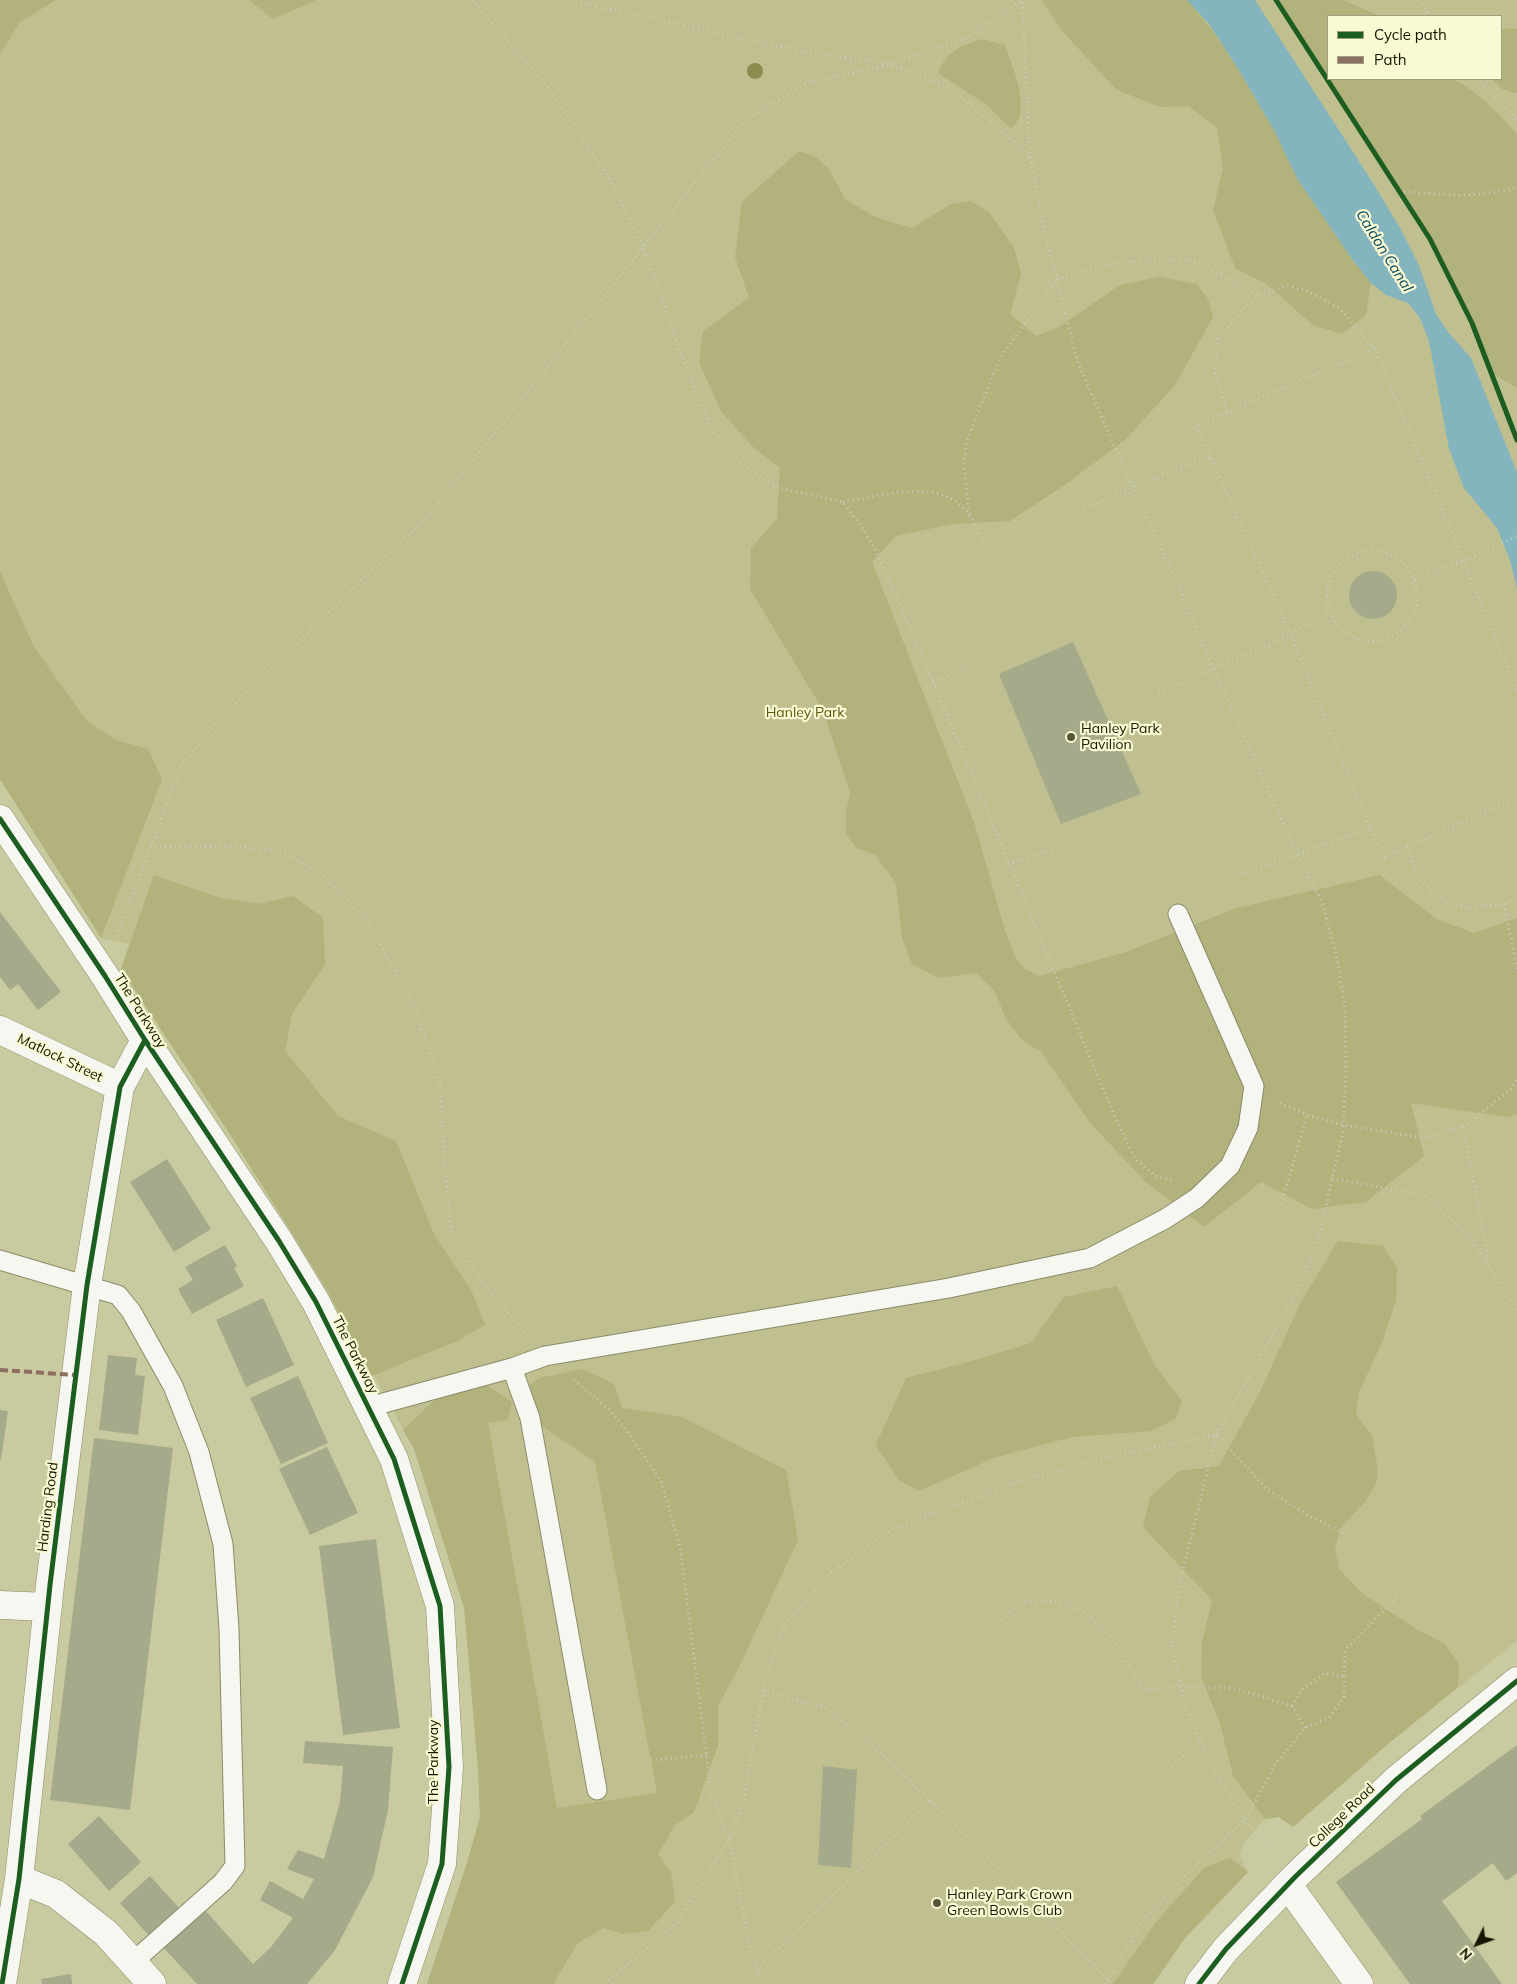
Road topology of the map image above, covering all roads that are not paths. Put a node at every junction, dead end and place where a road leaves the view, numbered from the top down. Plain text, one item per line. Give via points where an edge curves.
1 (0, 819) edge
2 (1178, 914) dead end
3 (0, 1030) edge
4 (145, 1040) junction
5 (120, 1087) junction
6 (0, 1260) edge
7 (87, 1285) junction
8 (512, 1368) junction
9 (368, 1407) junction
10 (0, 1605) edge
11 (48, 1607) junction
12 (1517, 1681) edge
13 (597, 1790) dead end
14 (19, 1879) junction
15 (1292, 1880) junction
16 (4, 1942) edge
17 (133, 1962) junction
18 (401, 1982) edge
19 (2, 1984) edge
20 (152, 1984) edge
21 (1199, 1984) edge
22 (1359, 1984) edge

1 - 4 street, The Parkway
2 - 8 lane via 1254,1086 1248,1128 1230,1166 1197,1198 1165,1219 1090,1258 949,1288 545,1356
3 - 5 street, Matlock Street
4 - 5 street, Harding Road
4 - 9 street, The Parkway via 279,1241 316,1302
5 - 7 street, Harding Road
6 - 7 lane
7 - 11 street, Harding Road
7 - 17 lane via 118,1295 131,1310 173,1386 199,1452 225,1563 235,1866 224,1882
8 - 9 lane
8 - 13 lane via 530,1418
9 - 18 street, The Parkway via 394,1459 440,1606 449,1766 442,1864
10 - 11 street
11 - 14 street, Harding Road
12 - 15 street, College Road via 1396,1780
14 - 16 street, Harding Road
14 - 17 street via 56,1894 106,1933
15 - 21 street, College Road via 1226,1949
15 - 22 street
16 - 19 street, Harding Road
17 - 20 street

